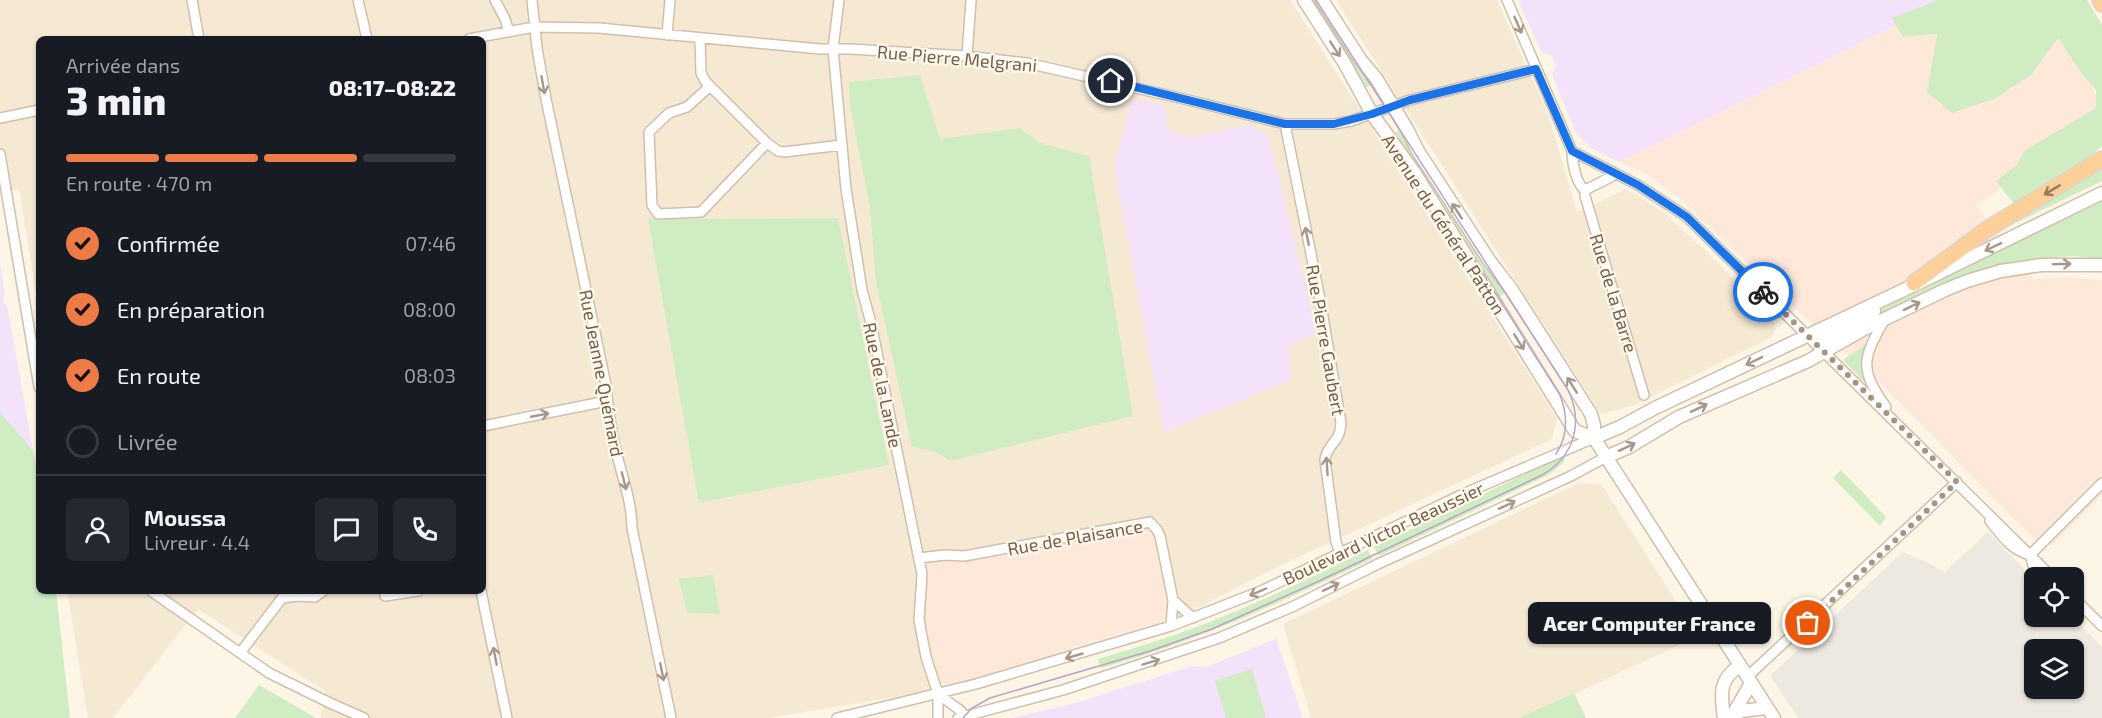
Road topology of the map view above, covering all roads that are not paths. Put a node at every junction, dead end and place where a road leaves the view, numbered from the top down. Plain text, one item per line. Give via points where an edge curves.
1 (192, 0) edge
2 (358, 0) edge
3 (495, 0) edge
4 (532, 0) edge
5 (670, 0) edge
6 (839, 0) edge
7 (971, 0) edge
8 (1304, 0) edge
9 (1322, 0) edge
10 (1507, 0) edge
11 (534, 27) junction
12 (509, 32) junction
13 (667, 35) junction
14 (198, 36) edge
15 (366, 36) edge
16 (486, 36) edge
17 (700, 39) junction
18 (834, 49) junction
19 (968, 57) junction
20 (1536, 69) junction
21 (709, 87) junction
22 (1393, 106) junction
23 (36, 111) edge
24 (1372, 114) junction
25 (0, 117) edge
26 (1285, 124) junction
27 (768, 143) junction
28 (842, 145) junction
29 (1572, 151) junction
30 (0, 154) edge
31 (2102, 159) edge
32 (1616, 172) junction
33 (1585, 190) junction
34 (2102, 193) edge
35 (2102, 265) edge
36 (1911, 285) junction
37 (1885, 319) junction
38 (34, 326) edge
39 (1806, 336) junction
40 (36, 350) edge
41 (1823, 352) junction
42 (1644, 395) dead end
43 (607, 401) junction
44 (1898, 424) junction
45 (486, 425) edge
46 (1594, 438) junction
47 (1606, 457) junction
48 (1957, 482) junction
49 (2102, 483) edge
50 (1340, 553) junction
51 (2030, 555) junction
52 (919, 558) junction
53 (2033, 567) edge
54 (2044, 567) edge
55 (155, 594) edge
56 (319, 594) edge
57 (398, 594) edge
58 (482, 594) edge
59 (385, 596) dead end
60 (1173, 600) junction
61 (2084, 608) edge
62 (2084, 616) edge
63 (1193, 618) junction
64 (1171, 626) junction
65 (2102, 626) edge
66 (2102, 633) edge
67 (240, 653) junction
68 (1739, 666) junction
69 (1749, 680) junction
70 (938, 694) junction
71 (1721, 696) junction
72 (1738, 703) junction
73 (1771, 713) edge
74 (967, 717) edge
75 (364, 718) edge
76 (507, 718) edge
77 (671, 718) edge
78 (837, 718) edge
79 (938, 718) edge
80 (1724, 718) edge
81 (1731, 718) edge

1 - 14 street
2 - 15 street
3 - 12 street
4 - 11 street, Rue Jeanne Quémard
5 - 13 street
6 - 18 street, Rue de la Lande
7 - 19 street
8 -> 24 street, Avenue du Général Patton
9 - 22 street, Avenue du Général Patton
10 -> 20 street, Rue de la Barre
11 - 12 street, Rue Pierre Melgrani
11 - 13 street, Rue Pierre Melgrani
11 -> 43 street, Rue Jeanne Quémard
12 - 16 street, Rue Pierre Melgrani
13 - 17 street, Rue Pierre Melgrani
17 - 18 street, Rue Pierre Melgrani
17 - 21 street via 701,73
18 - 19 street, Rue Pierre Melgrani
18 - 28 street, Rue de la Lande
19 - 26 street, Rue Pierre Melgrani via 1048,67
20 - 22 street, Rue Pierre Melgrani
20 - 29 street, Rue de la Barre
21 - 27 street
21 - 27 street via 687,107 669,113 649,132 652,205 658,214 701,212
22 - 24 street, Rue Pierre Melgrani
46 -> 22 street, Avenue du Général Patton via 1590,414 1418,152
23 - 25 street
24 - 26 street, Rue Pierre Melgrani via 1334,124
24 -> 46 street, Avenue du Général Patton via 1414,172 1575,431
50 -> 26 street, Rue Pierre Gaubert via 1325,460 1338,438 1341,423
27 - 28 street via 784,152
28 - 52 street, Rue de la Lande via 864,299
29 - 32 street
29 - 33 street, Rue de la Barre
30 - 38 street
31 -> 36 highway via 1986,230
32 - 33 street
32 - 39 street via 1687,217
33 - 42 street, Rue de la Barre
34 -> 36 street, Boulevard Victor Beaussier
37 -> 35 street, Boulevard Victor Beaussier via 1945,290 2001,271 2041,265
36 - 39 street, Boulevard Victor Beaussier
36 - 41 street, Boulevard Victor Beaussier via 1888,303 1822,340 1819,344
37 - 41 street, Boulevard Victor Beaussier
37 - 44 street via 1868,352 1868,373 1870,385
38 - 40 street
39 - 41 street
39 -> 46 street, Boulevard Victor Beaussier
41 - 44 street
47 -> 41 street, Boulevard Victor Beaussier via 1680,417
45 -> 43 street
43 -> 77 street, Rue Jeanne Quémard
44 - 48 street
46 - 47 street, Avenue du Général Patton
46 - 50 street, Boulevard Victor Beaussier via 1463,494
47 - 68 street, Avenue du Général Patton
74 -> 47 street, Boulevard Victor Beaussier via 1219,638
48 - 51 street
48 - 69 street
49 - 51 street
50 -> 63 street, Boulevard Victor Beaussier
51 - 53 street
51 - 54 street
52 - 60 street, Rue de Plaisance via 964,556 1150,522 1160,536
52 - 70 street, Rue de la Lande via 919,620
55 - 67 street
56 - 67 street via 282,598
57 - 59 street
76 -> 58 street
60 - 63 street
60 - 64 street, Rue de Plaisance
61 - 65 street
62 - 66 street
63 - 64 street, Boulevard Victor Beaussier
64 -> 70 street, Boulevard Victor Beaussier
67 - 75 street via 268,673
68 - 69 street, Avenue du Général Patton
68 - 71 street via 1726,678
69 - 72 street
69 - 73 street, Avenue du Général Patton
70 - 74 street
70 - 78 street, Boulevard Victor Beaussier
70 - 79 street, Rue de la Lande
71 - 72 street via 1729,703
71 - 80 street
72 - 81 street
73 - 81 street via 1741,711

